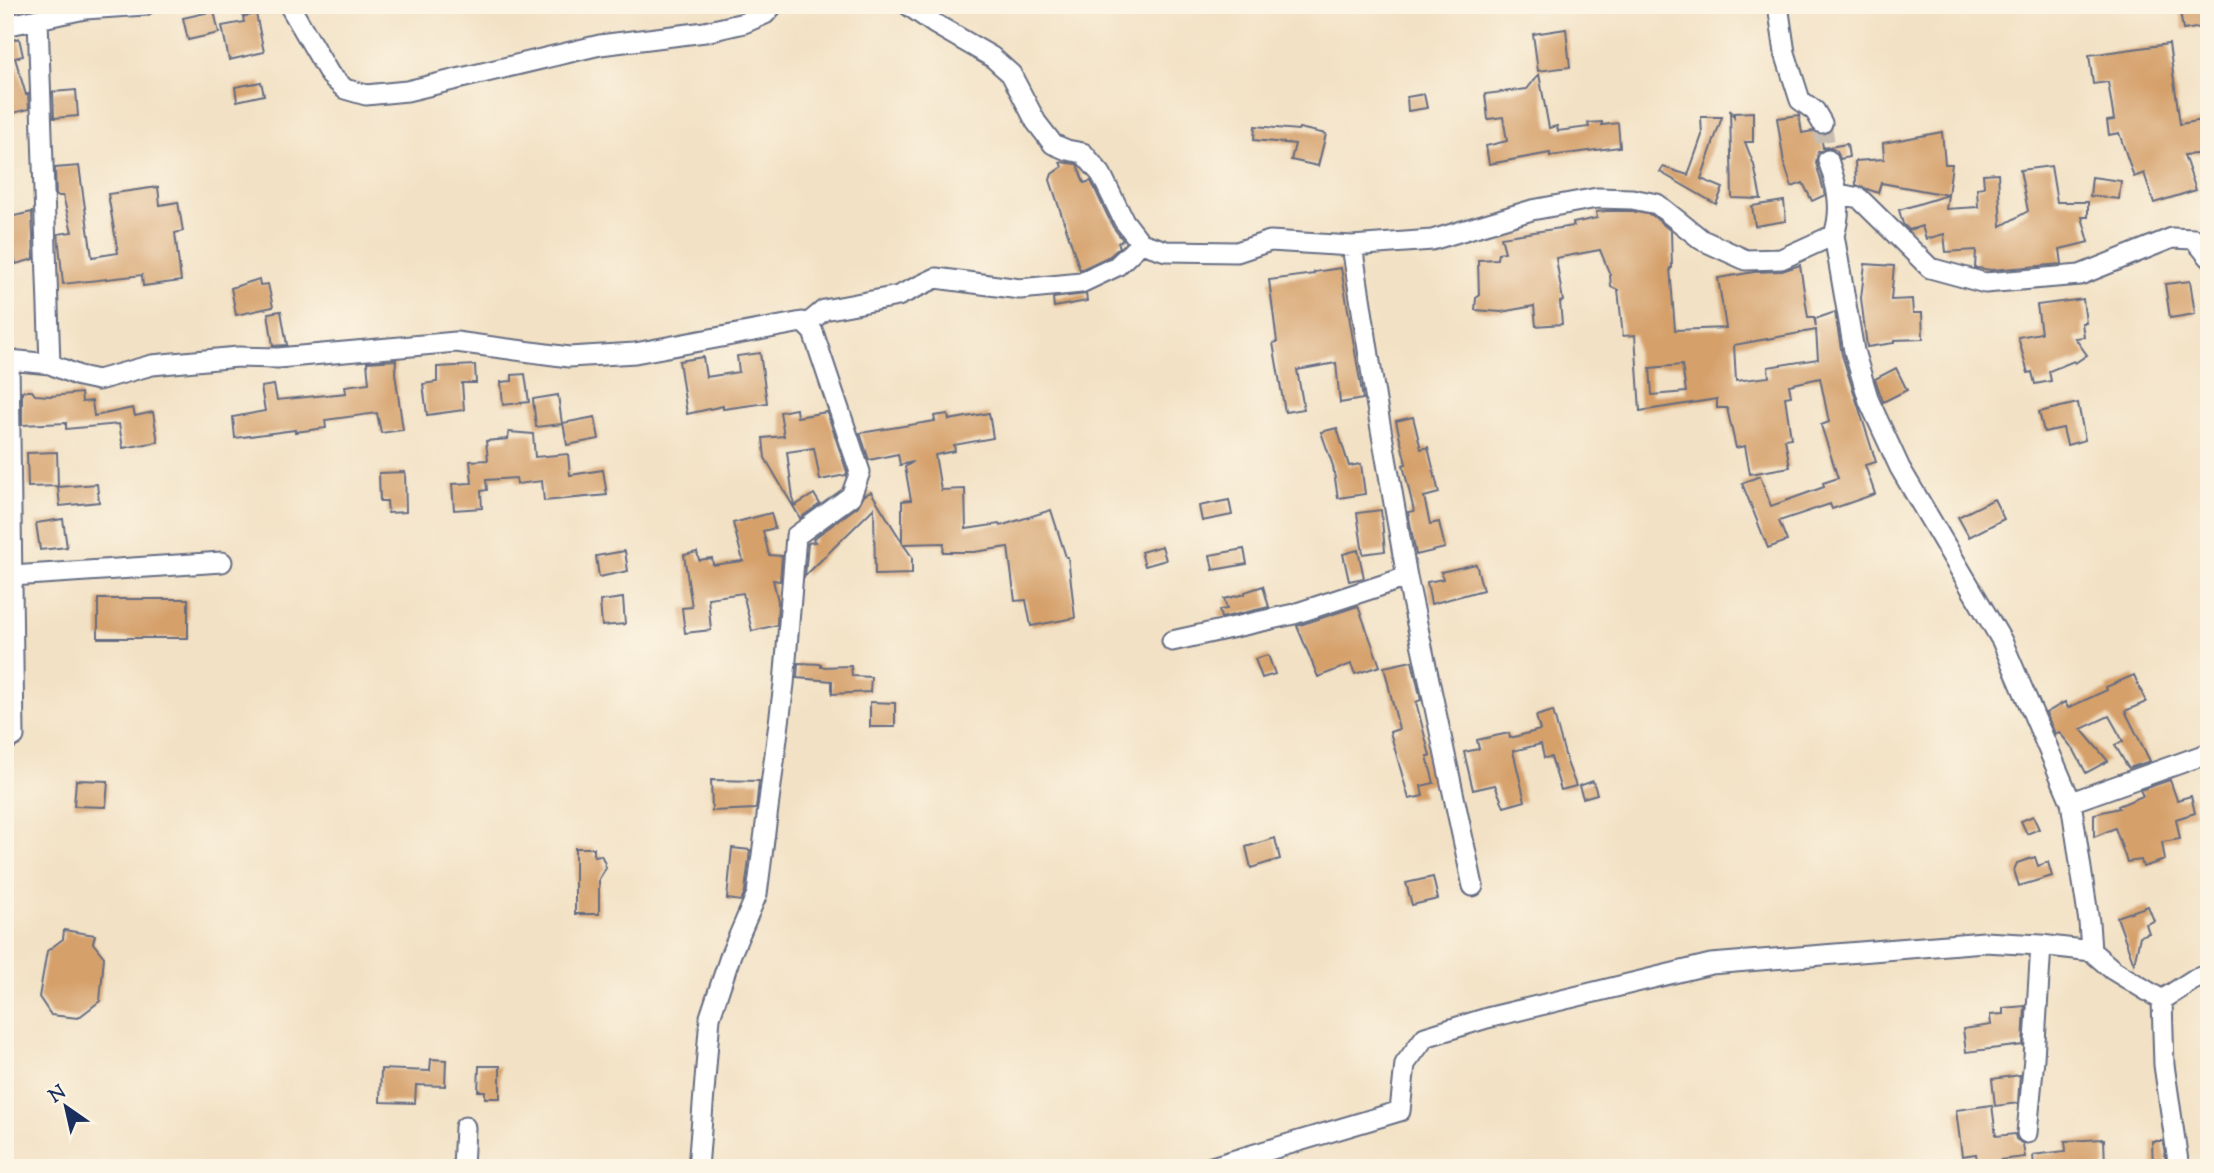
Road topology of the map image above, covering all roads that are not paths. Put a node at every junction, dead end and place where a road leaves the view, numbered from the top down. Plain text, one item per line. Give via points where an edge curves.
1 (145, 5) edge
2 (289, 5) edge
3 (773, 5) edge
4 (908, 5) edge
5 (1778, 5) edge
6 (38, 19) junction
7 (5, 26) edge
8 (1822, 123) tunnel mouth
9 (1828, 159) tunnel mouth
10 (1839, 194) junction
11 (1834, 235) junction
12 (1141, 243) junction
13 (1352, 246) junction
14 (2209, 257) edge
15 (806, 325) junction
16 (50, 364) junction
17 (222, 562) dead end
18 (12, 576) junction
19 (1407, 576) junction
20 (1172, 642) dead end
21 (5, 741) edge
22 (2209, 753) edge
23 (2071, 802) junction
24 (1473, 886) dead end
25 (2041, 944) junction
26 (2091, 951) junction
27 (2209, 974) edge
28 (2162, 999) junction
29 (465, 1127) dead end
30 (2027, 1133) dead end
31 (463, 1168) edge
32 (698, 1168) edge
33 (1208, 1168) edge
34 (2179, 1168) edge

1 - 6 street via 85,9
2 - 3 street via 330,75 345,89 366,95 407,91 600,45 705,32 744,23
4 - 12 street via 1012,74 1036,122 1053,144 1083,153 1093,162
5 - 8 street via 1785,53 1800,100
6 - 7 street
6 - 16 street
9 - 10 street
10 - 11 street
10 - 14 street via 1859,198 1930,268 1985,284 2080,275 2172,238 2194,239
11 - 13 street via 1781,259 1746,260 1702,240 1657,204 1597,198 1532,210 1432,240
11 - 23 street via 1854,351 1869,401 1900,468 2002,641
12 - 13 street via 1166,251 1204,253 1237,252 1269,241
12 - 15 street via 1117,266 1081,283 1020,289 936,278 898,296 824,310
13 - 19 street
15 - 16 street via 635,353 569,357 456,342 152,365 98,380
15 - 32 street via 813,332 860,472 851,496 796,536 783,695 757,894 710,1017
16 - 18 street via 9,360
17 - 18 street
18 - 21 street via 14,736
19 - 20 street via 1294,614
19 - 24 street
22 - 23 street
23 - 26 street
25 - 26 street
25 - 30 street
25 - 33 street via 1984,943 1711,964 1487,1018 1425,1037 1405,1064 1400,1111
26 - 28 street
27 - 28 street
28 - 34 street via 2164,1065
29 - 31 street

